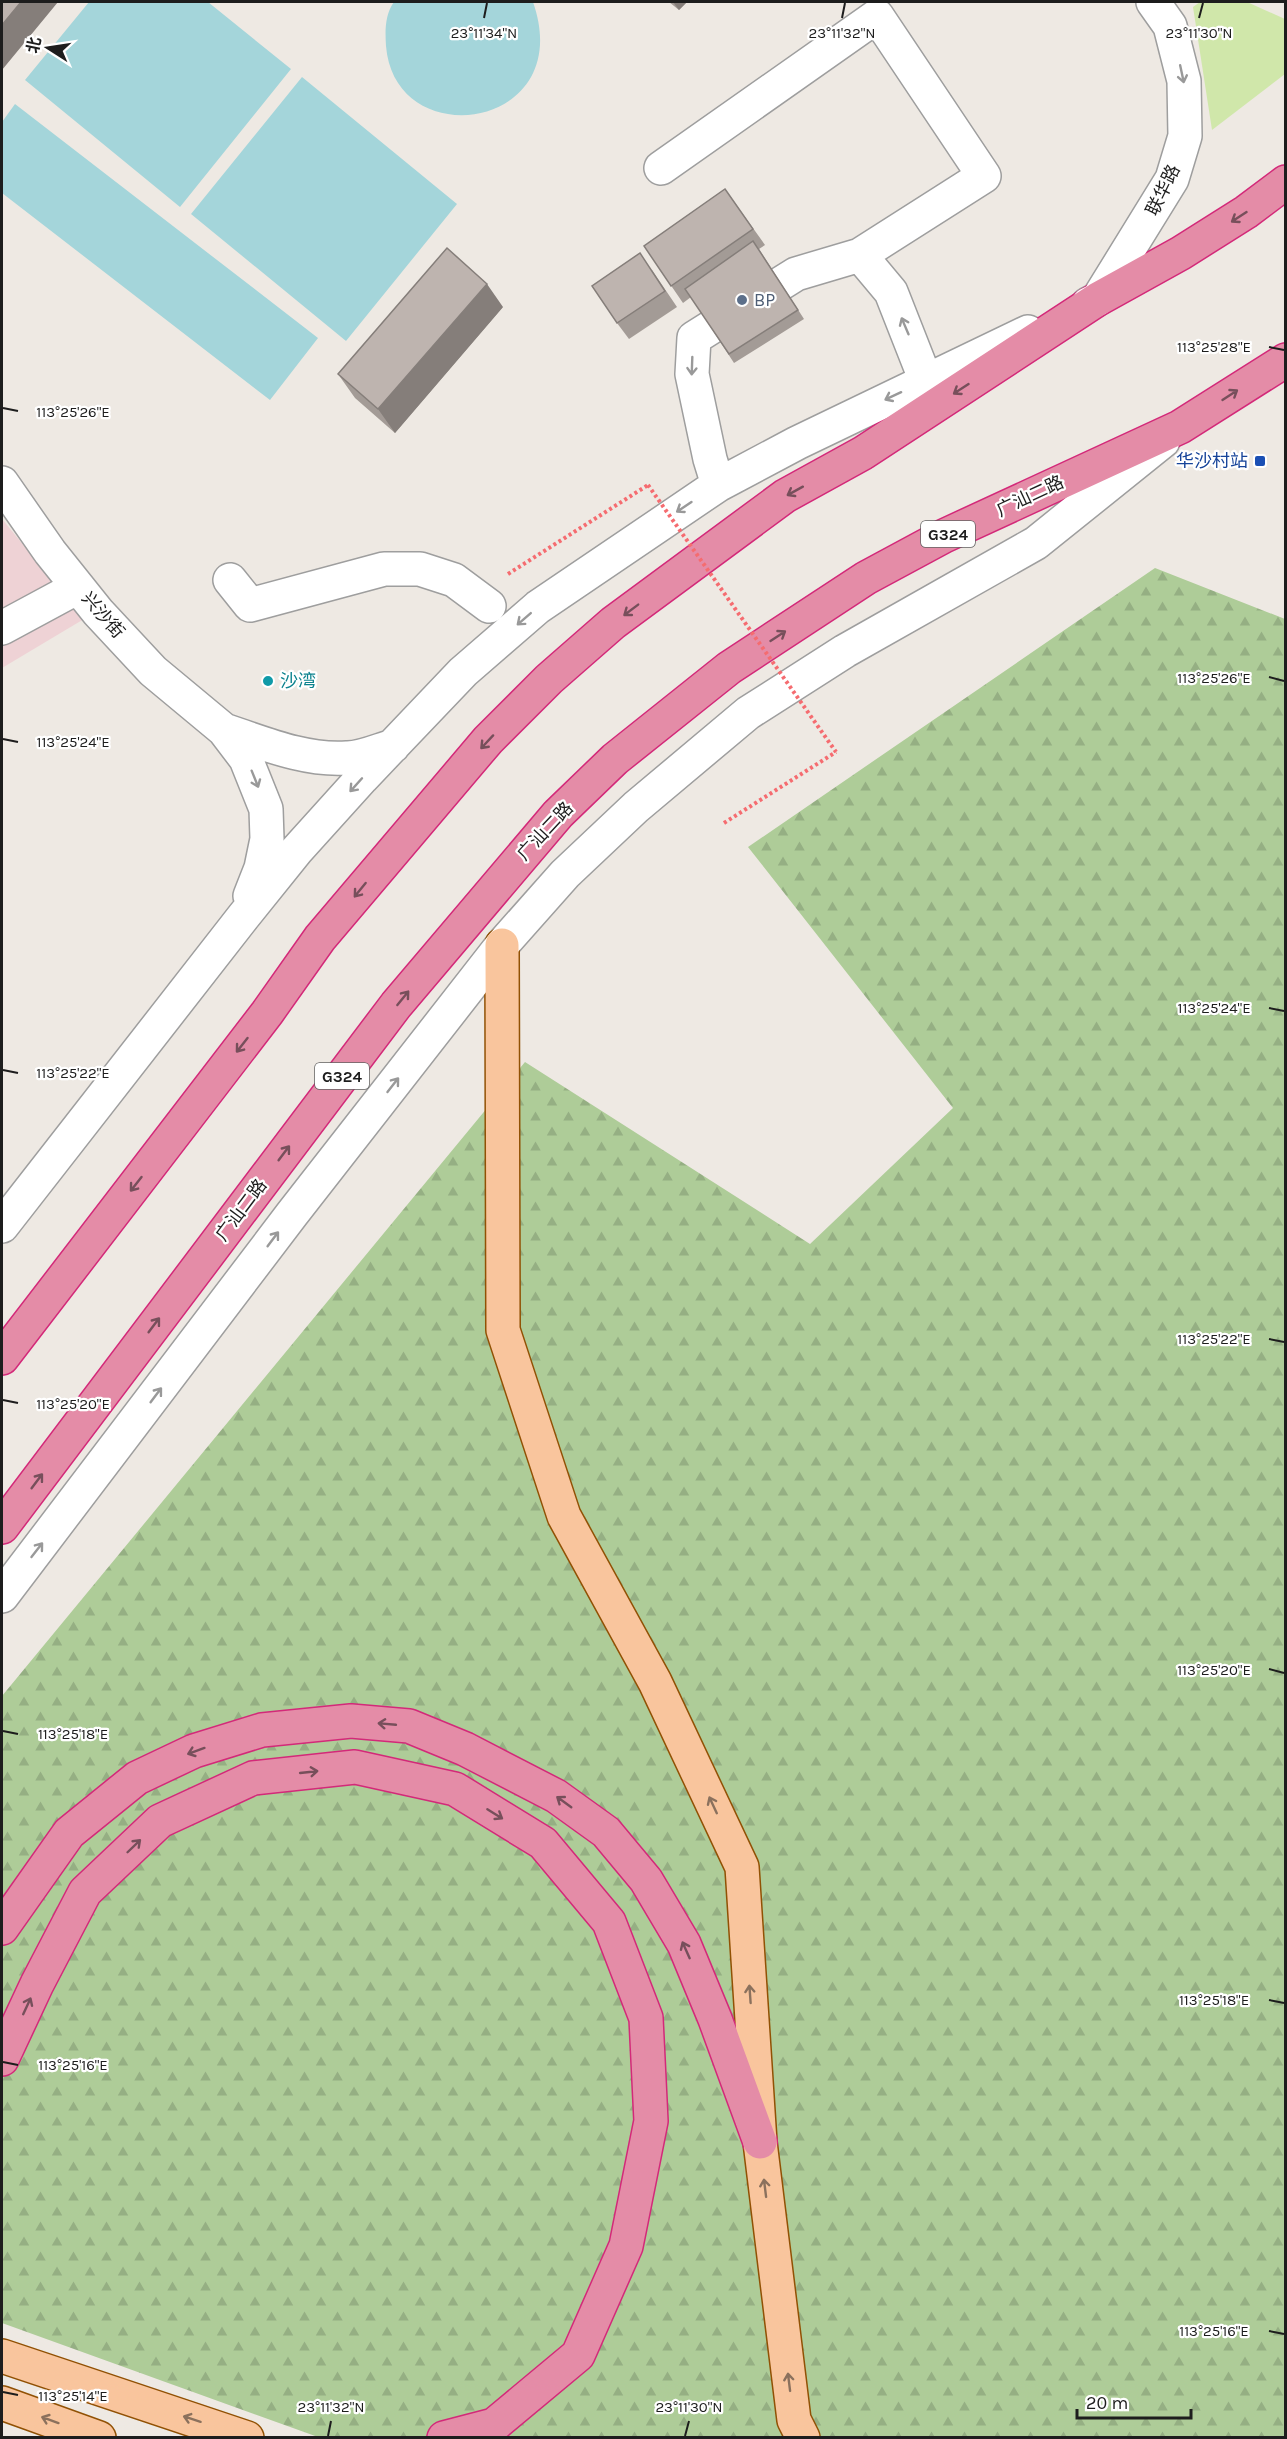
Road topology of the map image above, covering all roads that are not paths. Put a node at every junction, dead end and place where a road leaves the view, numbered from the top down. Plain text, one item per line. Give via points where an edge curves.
1 (1153, 2) edge
2 (661, 168) dead end
3 (1286, 182) edge
4 (860, 255) junction
5 (1098, 299) junction
6 (1286, 360) edge
7 (926, 381) junction
8 (1180, 427) junction
9 (2, 483) edge
10 (718, 485) junction
11 (230, 580) dead end
12 (78, 587) junction
13 (489, 606) dead end
14 (2, 628) edge
15 (224, 730) junction
16 (393, 746) junction
17 (243, 917) junction
18 (502, 945) junction
19 (2, 1226) edge
20 (2, 1358) edge
21 (2, 1527) edge
22 (2, 1596) edge
23 (2, 1928) edge
24 (2, 2058) edge
25 (760, 2142) junction
26 (2, 2356) edge
27 (2, 2403) edge
28 (99, 2438) edge
29 (247, 2438) edge
30 (444, 2438) edge
31 (803, 2438) edge

1 -> 5 street, 联华路 via 1170,26 1184,81 1185,136 1172,179
2 - 4 street via 877,15 984,176
3 -> 5 highway via 1181,253
7 -> 4 street via 891,292
4 -> 10 street via 796,274 694,338 692,374
5 - 7 street
5 -> 20 highway via 863,453 785,496 614,623 549,679 481,748 321,938
8 -> 6 highway, 广汕二路 / G324
7 -> 10 street via 797,442
8 - 18 street via 1035,543 845,651 748,713 636,807 565,874
21 -> 8 highway, 广汕二路 / G324 via 367,1043 558,814 615,759 729,668 866,579 944,536
9 - 12 street, 兴沙街
10 -> 16 street via 538,607 463,672
11 - 13 street via 250,605 384,569 420,569 454,580
12 - 14 street
12 - 15 street, 兴沙街 via 153,671
15 - 16 street via 313,757 349,759
15 -> 17 street via 246,759 266,809 267,839 261,868
16 -> 17 street via 297,850
17 - 19 street
22 -> 18 street
25 -> 18 main road via 742,1867 655,1682 564,1516 503,1330
25 -> 23 highway via 684,1944 646,1880 606,1832 556,1796 465,1749 409,1726 351,1721 262,1730 194,1751 137,1778 69,1833
24 -> 30 highway via 86,1892 160,1821 253,1778 356,1767 411,1779 455,1789 543,1843 609,1922 646,2018 651,2121 626,2247 578,2355 494,2425
31 -> 25 main road via 794,2420
29 -> 26 main road
28 -> 27 main road

